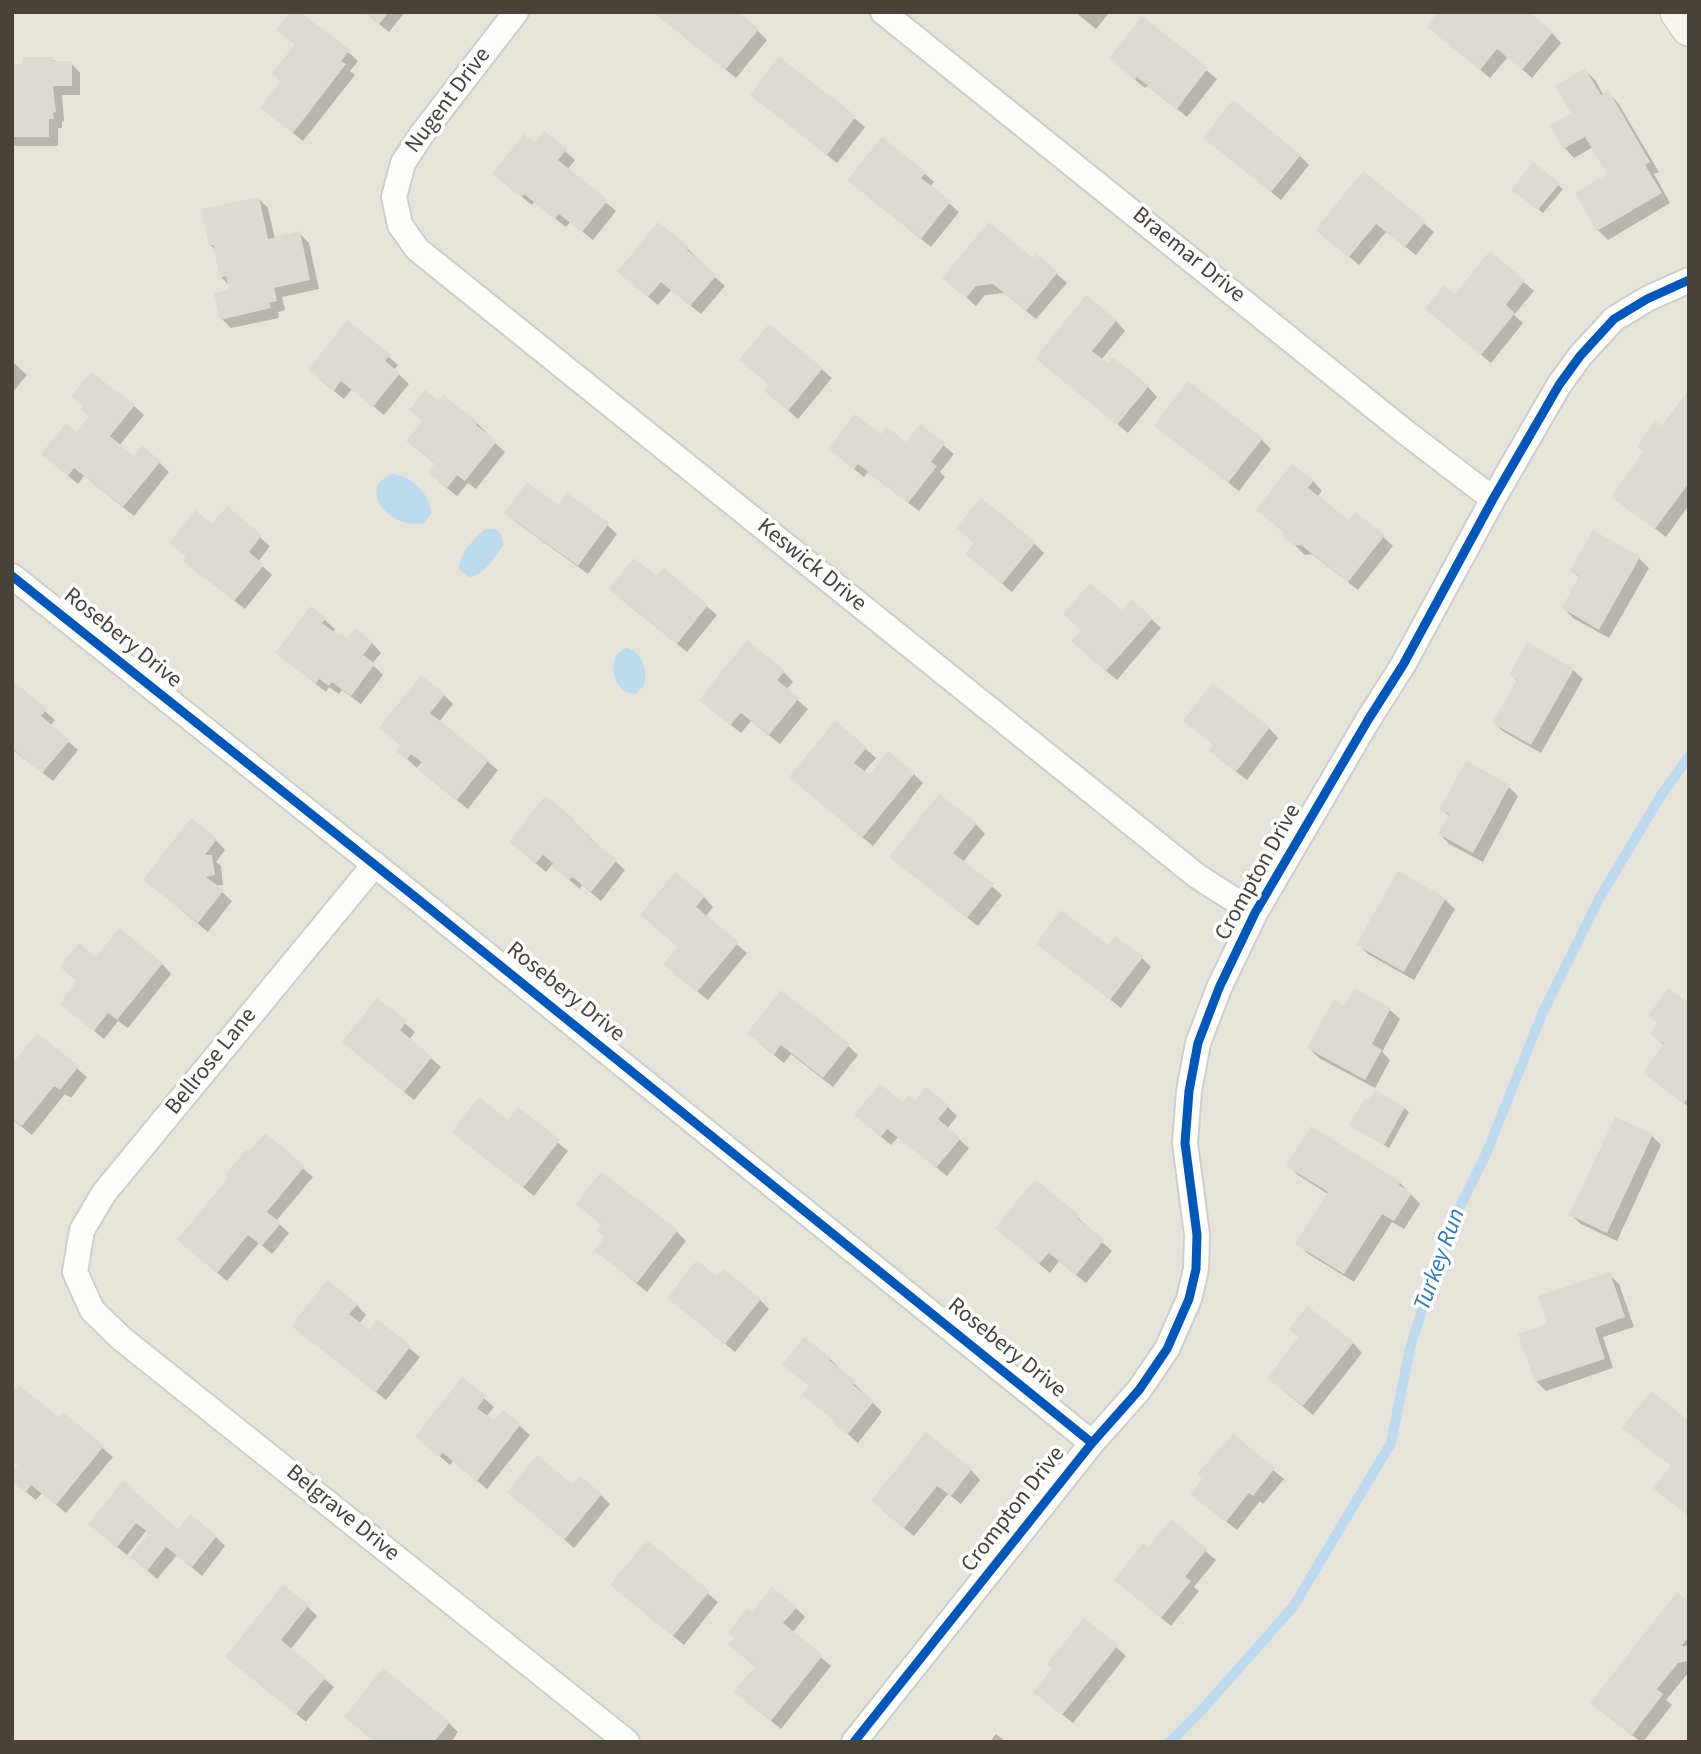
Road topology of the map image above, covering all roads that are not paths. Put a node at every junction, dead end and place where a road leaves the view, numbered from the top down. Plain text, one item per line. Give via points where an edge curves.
1 (516, 12) edge
2 (883, 12) edge
3 (1678, 12) edge
4 (1689, 28) edge
5 (394, 197) joint
6 (1689, 280) edge
7 (1493, 499) junction
8 (12, 576) edge
9 (375, 864) junction
10 (1255, 913) junction
11 (75, 1272) joint
12 (1092, 1443) junction
13 (627, 1742) edge
14 (854, 1742) edge

1 - 5 street, Nugent Drive via 422,134 403,163
2 - 7 street, Braemar Drive
3 - 4 street
5 - 10 street, Keswick Drive via 400,225 417,249 1186,867
6 - 7 street, Crompton Drive via 1614,319 1580,356
7 - 10 street, Crompton Drive via 1404,665
8 - 9 street, Rosebery Drive
9 - 11 street, Bellrose Lane via 104,1193 82,1230
9 - 12 street, Rosebery Drive
10 - 12 street, Crompton Drive via 1198,1042 1189,1091 1185,1143 1197,1235 1189,1299 1167,1349 1139,1390
11 - 13 street, Belgrave Drive via 92,1310 122,1339
12 - 14 street, Crompton Drive

